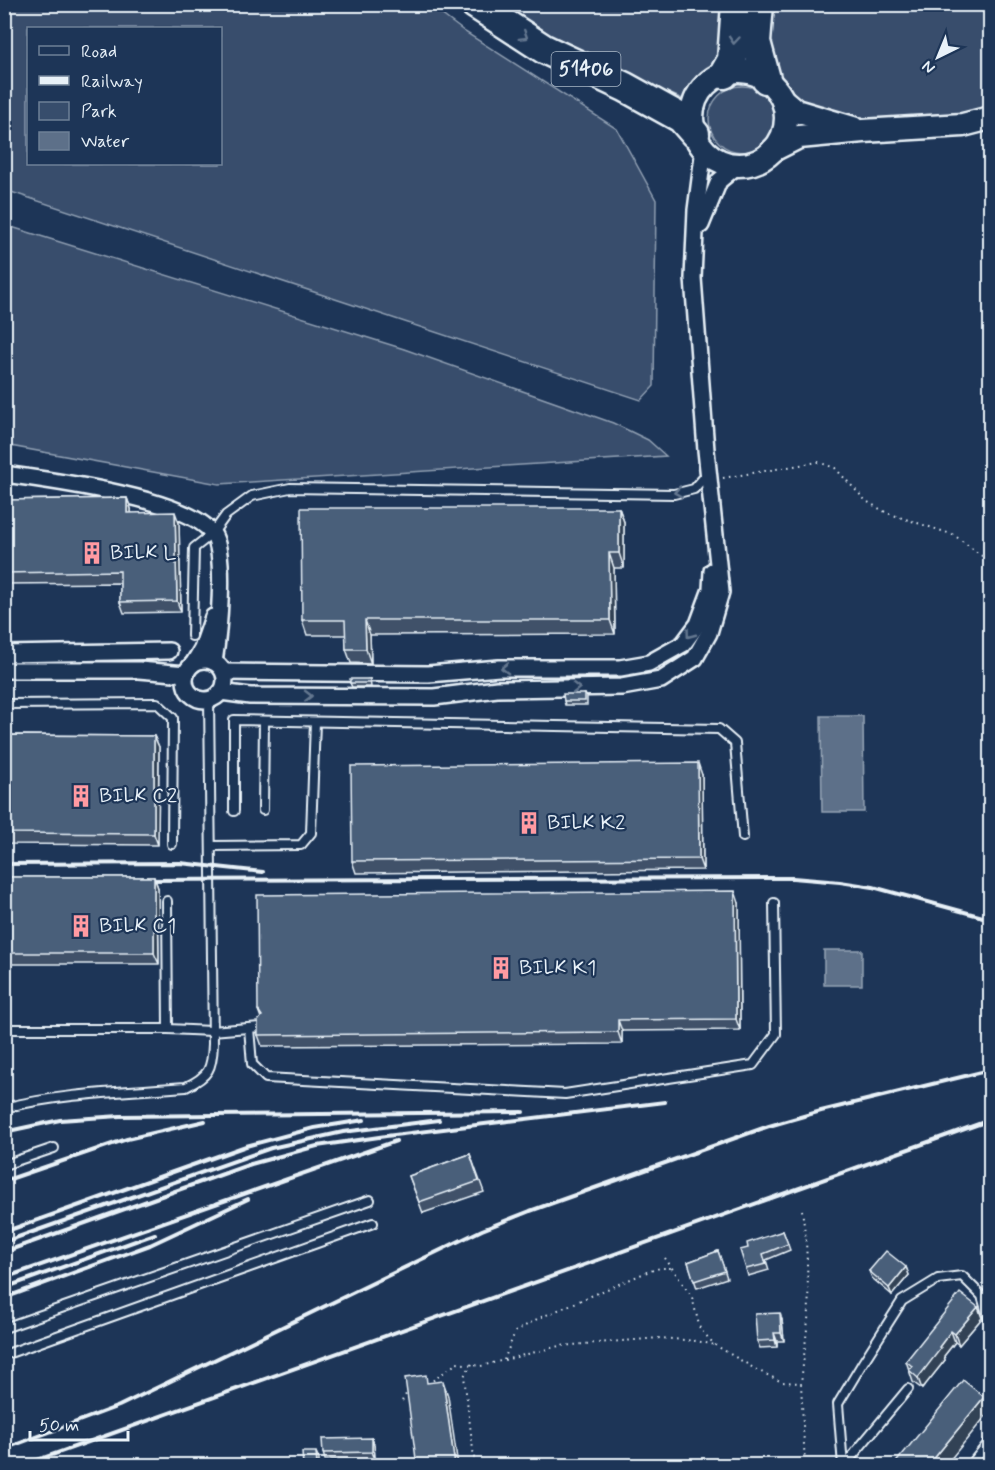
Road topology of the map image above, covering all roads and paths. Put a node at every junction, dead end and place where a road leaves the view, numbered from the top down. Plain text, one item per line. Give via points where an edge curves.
1 (476, 4) edge
2 (736, 4) edge
3 (759, 4) edge
4 (724, 74) junction
5 (774, 89) junction
6 (990, 118) edge
7 (863, 130) junction
8 (699, 141) junction
9 (773, 150) junction
10 (738, 165) junction
11 (695, 242) junction
12 (4, 474) edge
13 (708, 476) junction
14 (213, 533) junction
15 (714, 538) junction
16 (990, 562) edge
17 (220, 591) junction
18 (192, 636) dead end
19 (169, 651) dead end
20 (4, 654) edge
21 (219, 667) junction
22 (190, 669) junction
23 (4, 670) edge
24 (215, 695) junction
25 (4, 704) edge
26 (264, 721) junction
27 (315, 722) junction
28 (263, 810) dead end
29 (234, 811) dead end
30 (743, 837) dead end
31 (172, 844) dead end
32 (211, 846) junction
33 (167, 901) dead end
34 (774, 903) dead end
35 (260, 1027) edge
36 (249, 1028) junction
37 (4, 1029) edge
38 (168, 1029) junction
39 (212, 1031) junction
40 (4, 1108) edge
41 (54, 1148) dead end
42 (4, 1165) edge
43 (370, 1200) dead end
44 (802, 1210) dead end
45 (374, 1223) dead end
46 (665, 1258) dead end
47 (672, 1268) junction
48 (990, 1323) edge
49 (4, 1328) edge
50 (715, 1345) junction
51 (4, 1355) edge
52 (504, 1361) junction
53 (472, 1365) junction
54 (418, 1383) edge
55 (801, 1383) junction
56 (410, 1388) edge
57 (908, 1389) dead end
58 (402, 1401) dead end
59 (990, 1442) edge
60 (475, 1466) edge
61 (805, 1466) edge
62 (844, 1466) edge
63 (970, 1466) edge

1 -> 8 highway, 51406 via 544,49 681,118
2 -> 4 highway via 732,60
3 - 5 highway via 756,42
4 - 5 street via 748,71
4 - 8 street via 716,76 696,98 692,121
5 - 7 street via 796,111
5 - 9 street via 786,124
6 - 7 street via 963,125
7 - 9 street via 799,137
8 - 10 street, 51406 via 719,160
8 - 11 street
9 - 10 street via 760,160
10 - 11 street via 719,182
11 - 13 street via 693,278
12 - 14 street via 81,484 165,506 200,522
13 -> 14 lane via 694,489 674,494 290,488 252,496 226,515
13 - 15 street
13 - 16 path via 818,462 835,468 866,501 888,513 954,535
14 - 17 street
14 - 18 lane via 194,548
15 -> 21 street via 711,589 698,624 683,644 649,663 620,668 499,668 428,674
24 -> 15 street via 434,697 497,689 622,687 660,680 695,658 709,633 721,592
17 - 21 street
17 - 22 street via 202,649
19 - 20 street
21 - 22 street via 203,660
21 - 24 street via 224,686
22 - 23 street
22 - 24 street via 190,693 196,697
24 - 32 lane
25 - 31 lane via 157,703 173,718
26 - 27 lane
26 - 28 lane
26 - 29 lane via 234,720
27 - 30 lane via 719,729 735,743
27 - 32 lane via 311,833 301,845
32 - 39 lane
33 - 38 lane
34 - 36 lane via 776,1034 753,1065 565,1094 266,1078 252,1064
35 - 36 lane
36 - 39 lane
37 - 38 lane
38 - 39 lane
39 - 40 lane via 208,1072 186,1087 75,1096
41 - 42 lane
43 - 49 lane
44 - 55 path via 809,1311
45 - 51 lane
46 - 47 path
47 - 50 path via 692,1297 700,1329
47 - 52 path via 647,1272 537,1319 515,1332
48 - 62 lane via 982,1296 962,1276 938,1279 902,1301 838,1404
50 - 52 path via 660,1338 619,1341 559,1346
50 - 55 path via 782,1382
52 - 53 path
53 - 54 path via 457,1363 429,1384
53 - 60 path via 464,1376
55 - 61 path
56 - 58 path
57 - 62 lane
59 - 63 lane

